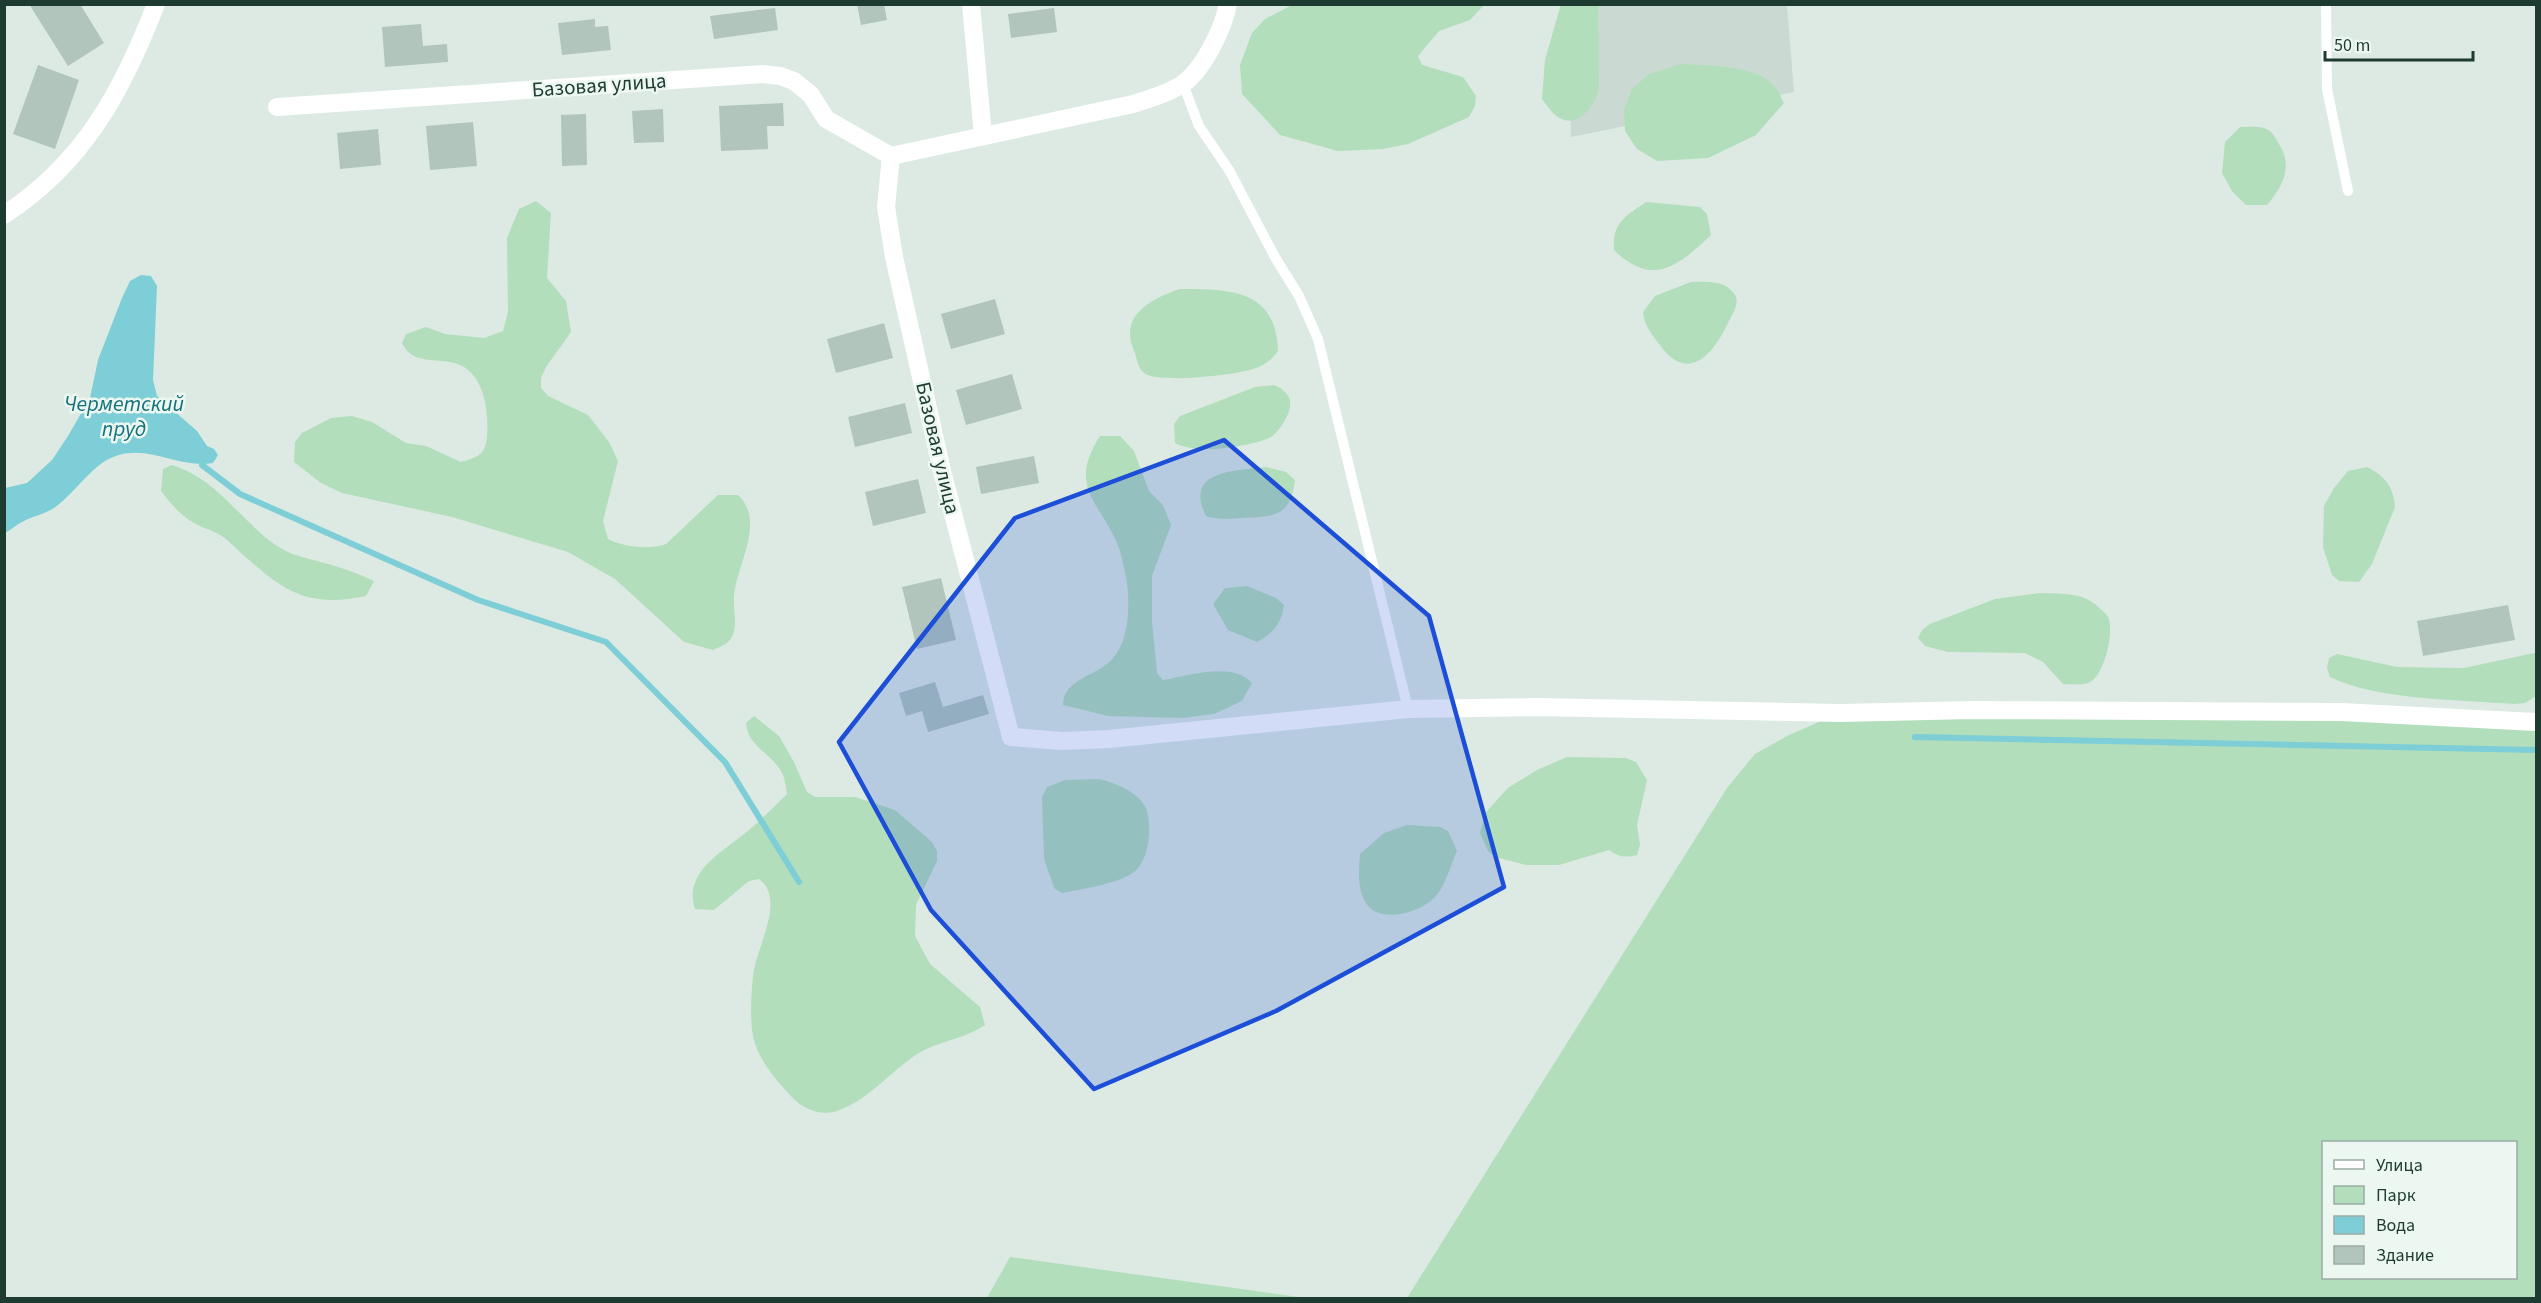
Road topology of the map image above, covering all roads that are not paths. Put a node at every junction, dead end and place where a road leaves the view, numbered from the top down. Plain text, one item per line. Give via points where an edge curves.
1 (156, 4) edge
2 (971, 4) edge
3 (1228, 4) edge
4 (2326, 4) edge
5 (1183, 84) junction
6 (278, 107) dead end
7 (983, 136) junction
8 (891, 156) junction
9 (2348, 191) dead end
10 (4, 215) edge
11 (1408, 709) junction
12 (2536, 722) edge

1 - 10 street via 137,54 98,124 74,157
2 - 7 street
3 - 5 street via 1212,47
4 - 9 lane via 2327,89
5 - 7 street via 1133,104
5 - 11 lane via 1199,126 1229,170 1299,296 1318,339
6 - 8 street, Базовая улица via 763,74 794,81 811,95 826,119
7 - 8 street
8 - 11 street, Базовая улица via 886,207 894,257 942,471 1011,737 1109,739
11 - 12 street via 2330,712

